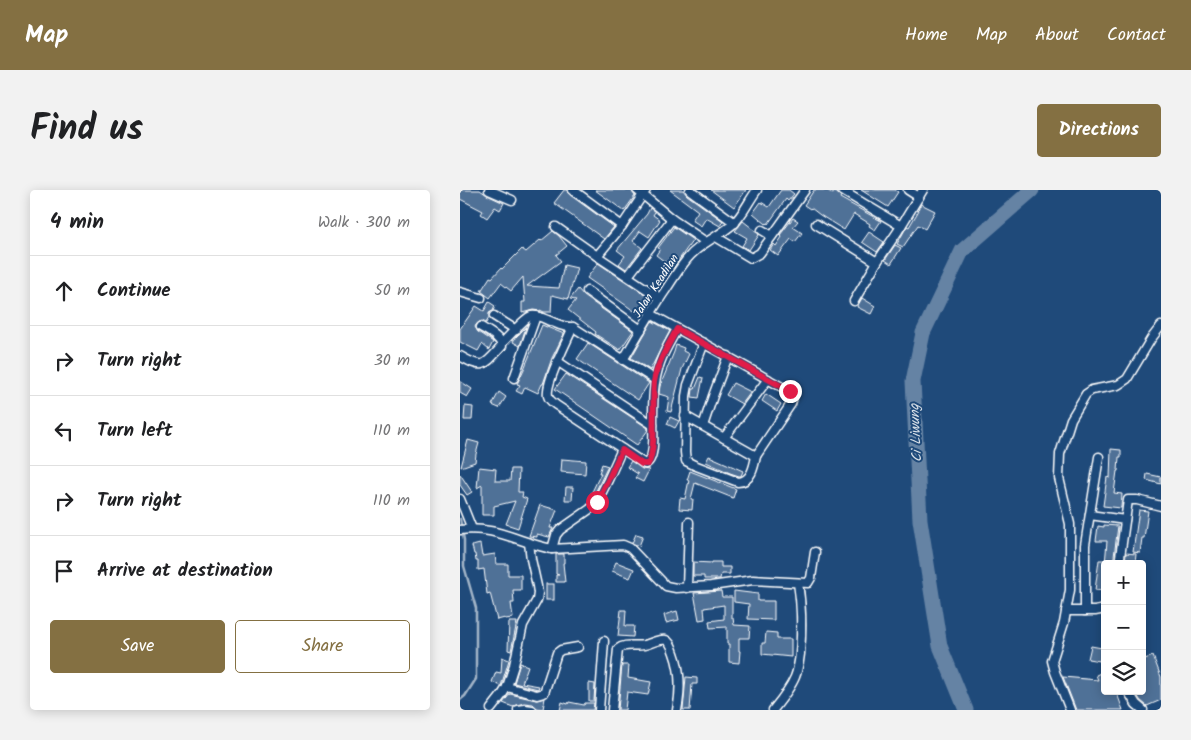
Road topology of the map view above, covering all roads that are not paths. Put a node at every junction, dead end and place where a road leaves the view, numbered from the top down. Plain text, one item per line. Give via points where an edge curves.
1 (489, 190) edge
2 (573, 190) edge
3 (690, 190) edge
4 (756, 190) edge
5 (805, 190) edge
6 (841, 190) edge
7 (908, 190) edge
8 (642, 192) edge
9 (921, 193) edge
10 (512, 200) dead end
11 (672, 219) junction
12 (735, 223) junction
13 (816, 224) dead end
14 (622, 226) junction
15 (901, 226) junction
16 (557, 228) dead end
17 (762, 230) dead end
18 (772, 236) junction
19 (716, 237) junction
20 (706, 242) junction
21 (597, 256) junction
22 (877, 262) junction
23 (628, 276) junction
24 (587, 291) dead end
25 (460, 292) edge
26 (481, 298) dead end
27 (660, 298) junction
28 (854, 301) dead end
29 (651, 314) junction
30 (494, 316) dead end
31 (536, 316) junction
32 (1161, 326) edge
33 (481, 327) dead end
34 (573, 327) junction
35 (677, 329) junction
36 (516, 330) junction
37 (641, 330) junction
38 (704, 343) junction
39 (502, 344) junction
40 (460, 356) edge
41 (728, 356) junction
42 (623, 360) junction
43 (557, 361) junction
44 (514, 378) dead end
45 (768, 379) junction
46 (655, 380) junction
47 (685, 416) junction
48 (653, 425) junction
49 (703, 426) junction
50 (724, 438) junction
51 (622, 450) junction
52 (756, 456) junction
53 (1099, 457) dead end
54 (460, 499) edge
55 (1161, 506) edge
56 (1090, 515) junction
57 (1125, 520) junction
58 (689, 522) dead end
59 (467, 529) edge
60 (529, 543) junction
61 (552, 549) junction
62 (815, 552) dead end
63 (1120, 560) edge
64 (798, 583) junction
65 (687, 588) junction
66 (1101, 610) edge
67 (1066, 611) junction
68 (1084, 611) junction
69 (604, 641) dead end
70 (578, 647) dead end
71 (507, 687) junction
72 (1130, 695) edge
73 (491, 709) edge
74 (518, 710) edge
75 (532, 710) edge
76 (599, 710) edge
77 (612, 710) edge
78 (677, 710) edge
79 (773, 710) edge
80 (1070, 710) edge
81 (1142, 710) edge

1 - 10 street
2 - 14 street
3 - 12 street
4 - 12 street, Jalan Keadilan
5 - 18 street
6 - 15 street
7 - 9 street
8 - 11 street
8 - 14 street
9 - 15 street
11 - 20 street
11 - 23 street
12 - 19 street, Jalan Keadilan
13 - 22 street
14 - 21 street
15 - 22 street
16 - 21 street
17 - 18 street
18 - 19 street via 760,253 751,258
19 - 20 street, Jalan Keadilan
20 - 27 street, Jalan Keadilan via 685,261
21 - 23 street
22 - 28 street
23 - 27 street
24 - 37 street
25 - 26 street
27 - 29 street, Jalan Keadilan
29 - 35 street
29 - 37 street, Jalan Keadilan
30 - 36 street
31 - 34 street via 566,328
31 - 36 street via 531,316
31 - 44 street
32 - 67 street via 1127,379 1118,385 1086,394 1071,419 1063,442 1059,478 1071,538 1070,590
33 - 39 street
34 - 42 street
34 - 43 street
35 - 38 street
35 - 46 street via 660,362
36 - 39 street
37 - 42 street, Jalan Keadilan
38 - 41 street
38 - 47 street via 688,385
39 - 40 street via 484,364 478,365
41 - 45 street
41 - 49 street
42 - 46 street
43 - 48 street
43 - 51 street via 548,390 550,399
45 - 50 street
45 - 52 street via 790,391 792,400
46 - 48 street
47 - 49 street
47 - 52 street via 685,458 688,463 742,482 748,478
48 - 51 street via 653,448 648,464 642,464
49 - 50 street
50 - 52 street
51 - 61 street via 597,502 560,530
53 - 56 street
54 - 59 street
55 - 57 street via 1129,500
56 - 57 street
56 - 68 street via 1085,545
57 - 63 street
58 - 65 street
59 - 60 street via 492,531
60 - 61 street
60 - 71 street via 537,600 523,625
61 - 65 street via 622,545 630,548 666,586
62 - 64 street via 809,582
64 - 65 street via 752,580
64 - 79 street via 802,619 797,669
66 - 68 street
67 - 68 street
67 - 80 street via 1052,661
69 - 76 street
70 - 71 street via 557,653 541,695
71 - 73 street
72 - 81 street
74 - 75 street
77 - 78 street via 620,646 642,646 666,640 671,643 679,672

